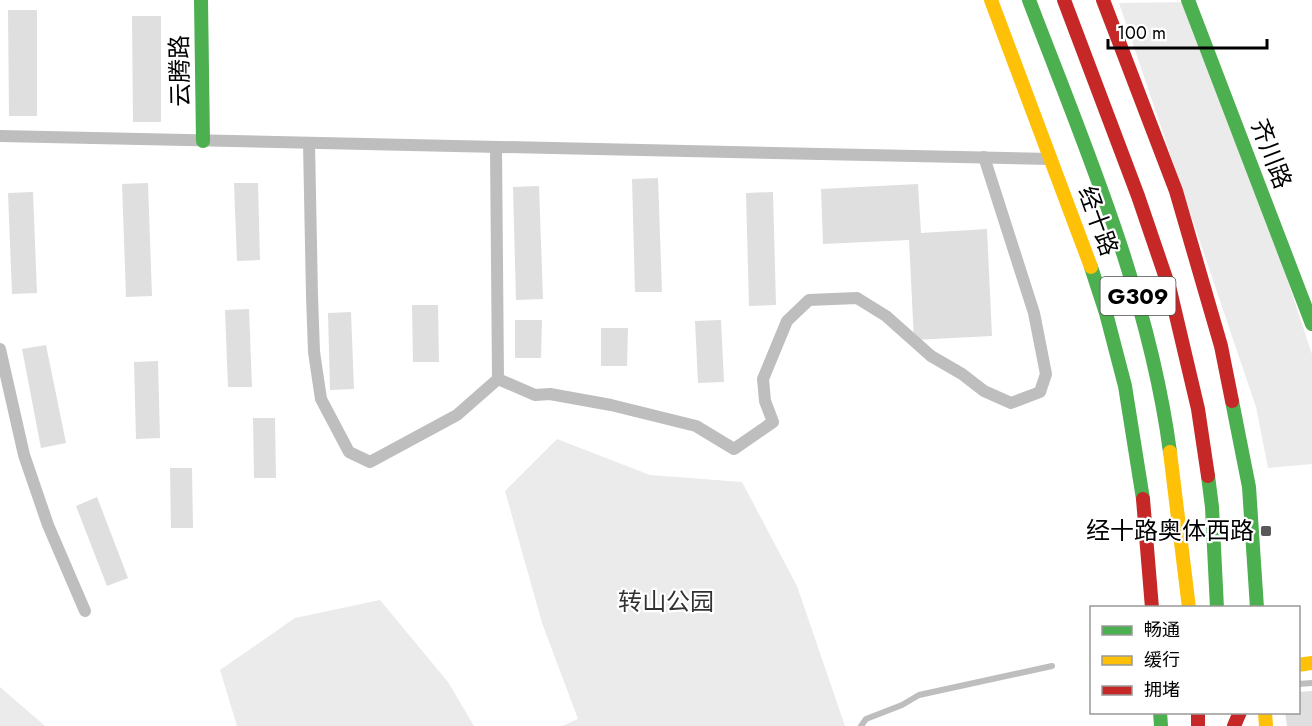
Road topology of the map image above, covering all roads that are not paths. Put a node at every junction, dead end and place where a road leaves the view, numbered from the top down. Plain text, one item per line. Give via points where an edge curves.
1 (201, 0) edge
2 (991, 0) edge
3 (1029, 0) edge
4 (1064, 0) edge
5 (1103, 0) edge
6 (1188, 0) edge
7 (0, 136) edge
8 (203, 141) junction
9 (309, 143) junction
10 (496, 147) junction
11 (984, 157) junction
12 (1051, 159) junction
13 (1312, 324) edge
14 (0, 349) edge
15 (498, 379) junction
16 (1152, 606) edge
17 (1189, 606) edge
18 (1217, 606) edge
19 (1257, 606) edge
20 (86, 611) dead end
21 (1052, 666) dead end
22 (861, 726) edge

1 - 8 main road, 云腾路
2 - 12 main road, 经十路
3 - 17 main road, 经十路 / G309 via 1137,295 1165,412
4 - 18 main road, 经十路 / G309 via 1170,290 1198,409 1212,507
5 - 19 main road via 1176,191 1221,346 1249,487
6 - 13 main road, 齐川路
7 - 8 street
8 - 9 street
9 - 10 street
9 - 15 street via 314,352 321,399 349,452 370,462 457,415
10 - 11 street
10 - 15 street
11 - 12 street
11 - 15 street via 1034,313 1046,374 1040,392 1011,403 984,391 931,356 886,316 856,298 809,300 787,321 763,379 772,422 734,449 696,426 611,405 535,395
12 - 16 main road, 经十路 via 1106,313 1125,386 1145,515
14 - 20 street via 24,455 48,525
21 - 22 lane via 919,695 866,719

